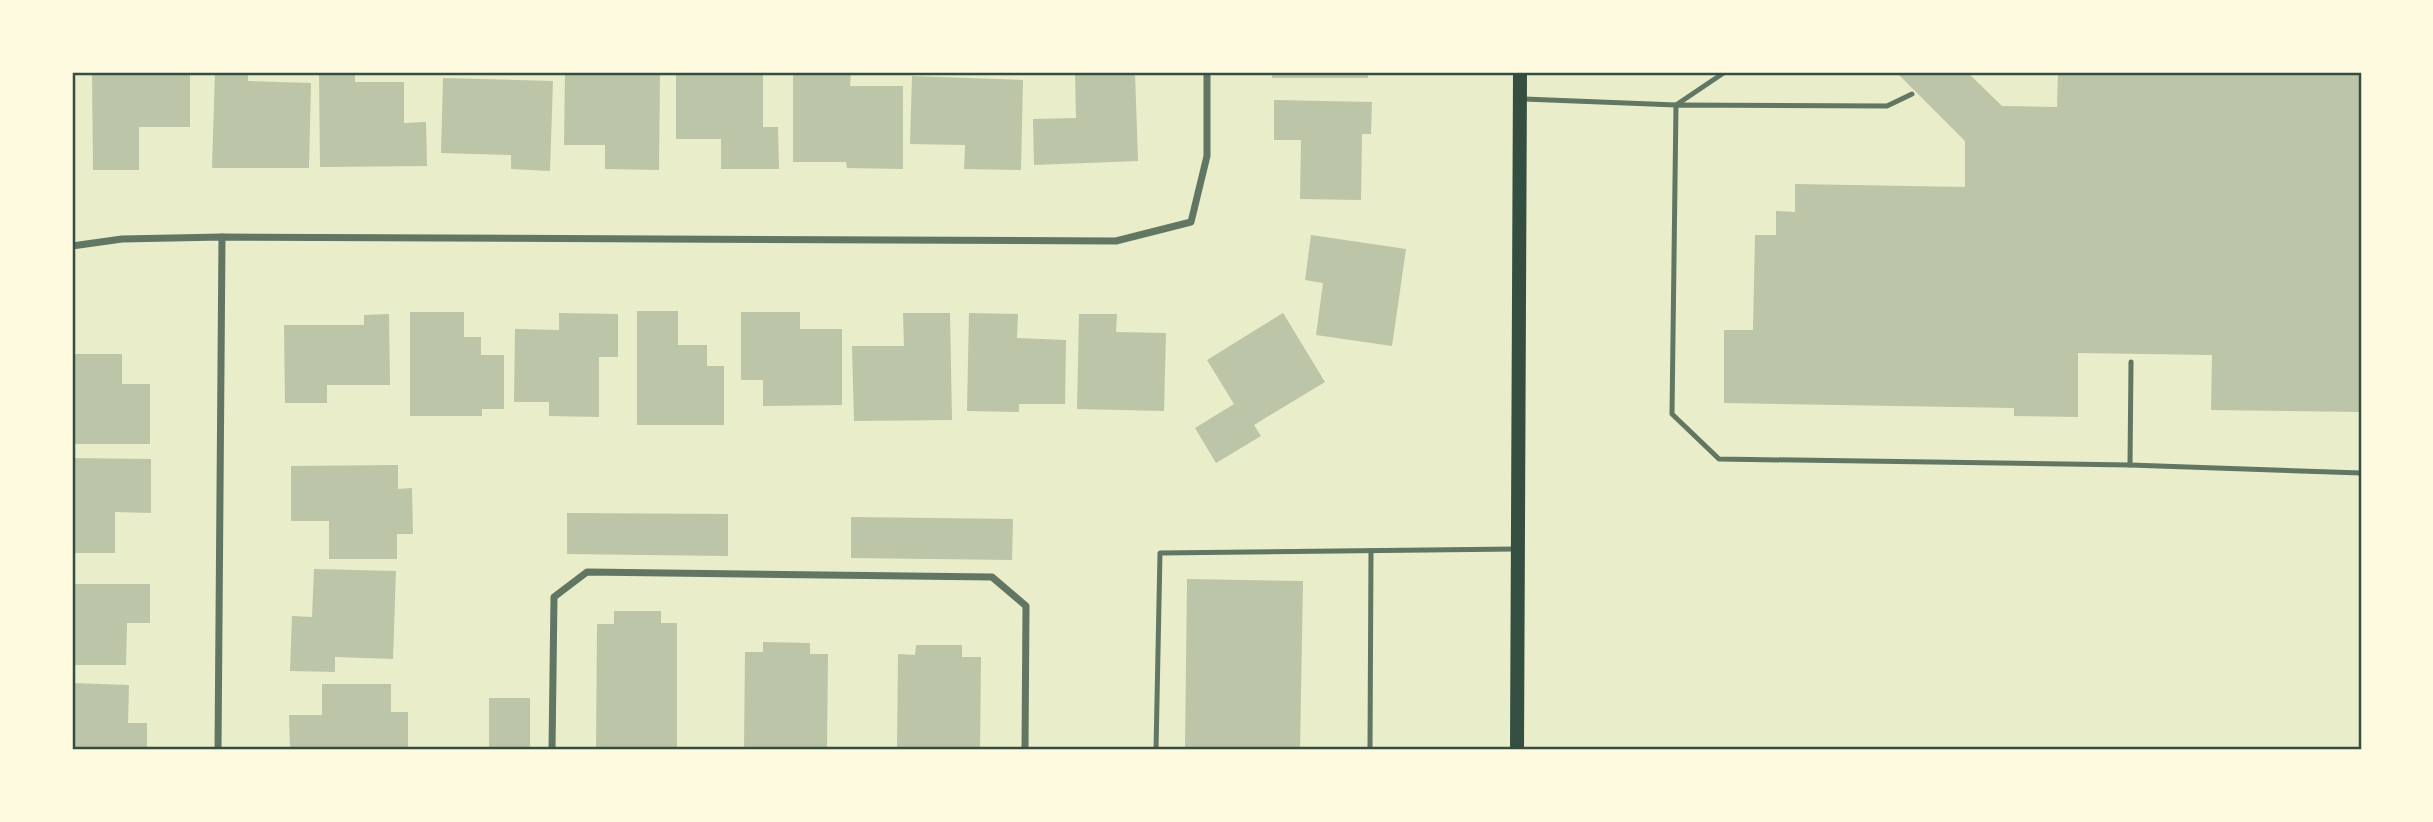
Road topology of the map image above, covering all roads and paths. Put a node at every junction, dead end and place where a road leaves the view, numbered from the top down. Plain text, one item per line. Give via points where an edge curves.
1 (1207, 72) edge
2 (1520, 72) edge
3 (1726, 72) edge
4 (1912, 94) dead end
5 (1520, 99) junction
6 (1676, 105) junction
7 (222, 237) junction
8 (72, 246) edge
9 (2131, 362) dead end
10 (2130, 465) junction
11 (2361, 473) edge
12 (1516, 550) junction
13 (1371, 551) junction
14 (218, 750) edge
15 (552, 750) edge
16 (1025, 750) edge
17 (1156, 750) edge
18 (1370, 750) edge
19 (1517, 750) edge

1 - 7 street via 1207,156 1191,222 1116,241
2 - 5 main road
3 - 6 lane
4 - 6 lane via 1887,106
5 - 6 lane
5 - 12 main road
6 - 10 lane via 1672,414 1719,459
7 - 8 street via 122,239
7 - 14 street
9 - 10 lane
10 - 11 lane
12 - 13 lane
12 - 19 main road
13 - 17 lane via 1160,553
13 - 18 lane
15 - 16 street via 554,597 587,572 992,577 1026,606

